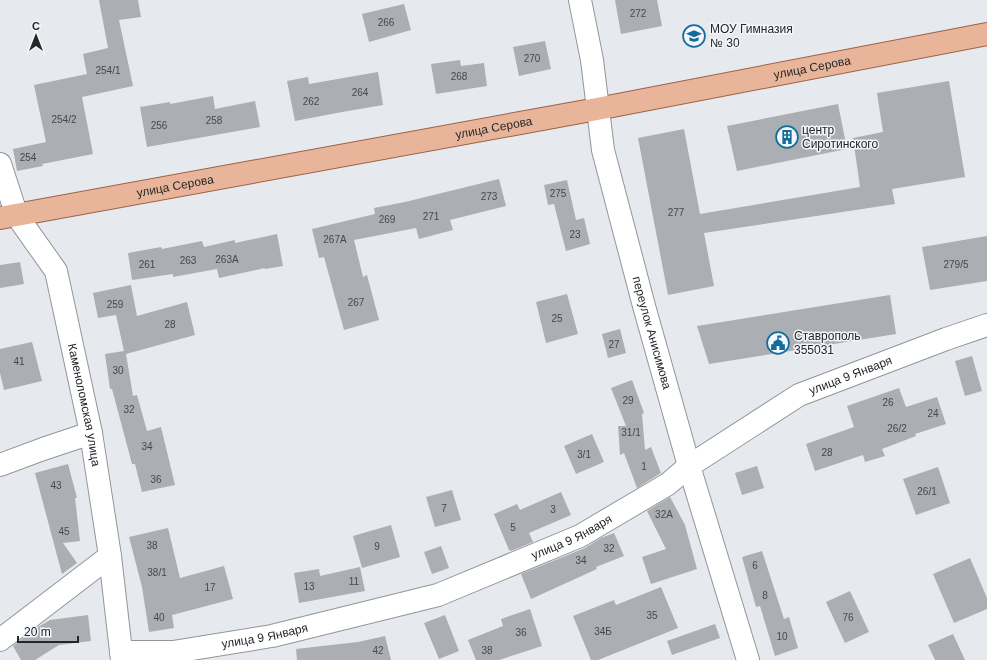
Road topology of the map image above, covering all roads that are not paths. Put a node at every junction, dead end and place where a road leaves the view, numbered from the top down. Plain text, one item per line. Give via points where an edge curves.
1 (580, 0) edge
2 (987, 34) edge
3 (597, 109) junction
4 (0, 164) edge
5 (8, 217) edge
6 (987, 325) edge
7 (91, 433) junction
8 (0, 465) edge
9 (689, 466) junction
10 (110, 556) junction
11 (0, 640) edge
12 (122, 656) edge
13 (748, 660) edge

1 - 3 street, переулок Анисимова via 592,60
2 - 3 main road, улица Серова
3 - 5 main road, улица Серова
3 - 9 street, переулок Анисимова via 603,150
4 - 5 street, Каменоломская улица
5 - 7 street, Каменоломская улица via 56,271
6 - 9 street, улица 9 Января via 799,394
7 - 8 street
7 - 10 street, Каменоломская улица
9 - 12 street, улица 9 Января via 668,484 580,536 438,595 272,636 173,652
9 - 13 street, переулок Анисимова
10 - 11 street
10 - 12 street, Каменоломская улица

